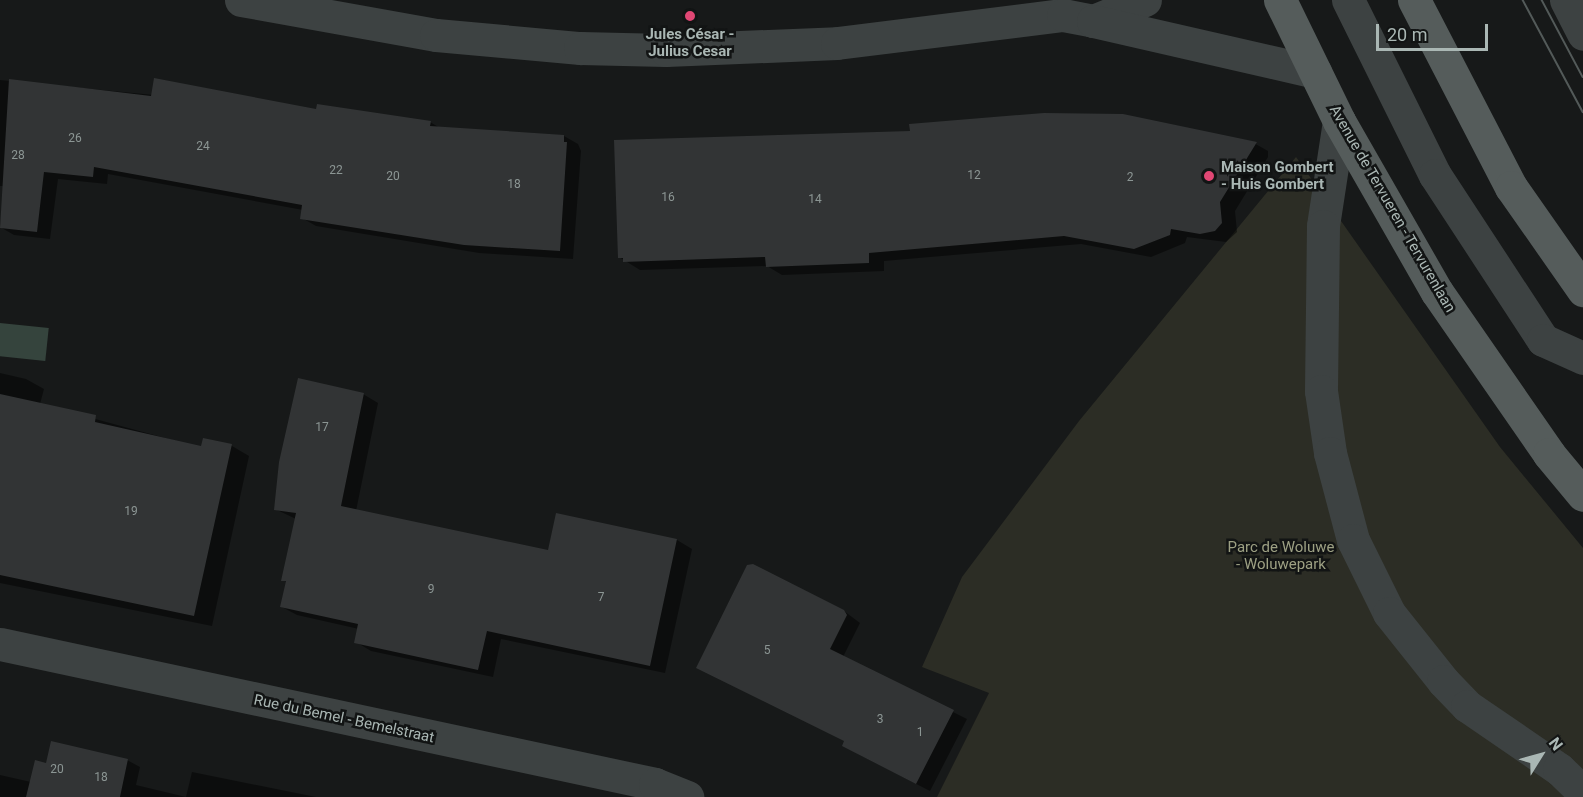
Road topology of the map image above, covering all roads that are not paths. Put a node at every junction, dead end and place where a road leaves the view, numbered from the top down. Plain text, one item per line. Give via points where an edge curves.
1 (242, 0) edge
2 (1145, 0) edge
3 (1280, 0) edge
4 (1348, 0) edge
5 (1414, 0) edge
6 (1566, 0) edge
7 (1079, 12) edge
8 (1583, 34) edge
9 (1315, 72) junction
10 (1339, 121) junction
11 (1583, 290) edge
12 (1583, 358) edge
13 (1583, 495) edge
14 (0, 644) edge
15 (1583, 792) edge
16 (687, 797) edge

1 - 7 street via 436,35 591,49 837,43
2 - 7 street
3 - 9 main road, Avenue de Tervueren - Tervurenlaan
4 - 12 street via 1435,175 1530,320 1552,346
5 - 11 main road via 1511,187
6 - 8 street
7 - 9 street
9 - 10 main road, Avenue de Tervueren - Tervurenlaan
10 - 13 main road, Avenue de Tervueren - Tervurenlaan via 1437,292 1549,454
10 - 15 street via 1323,225 1321,391 1330,453 1353,540 1389,613 1443,681 1467,706 1550,762
14 - 16 street, Rue du Bemel - Bemelstraat via 656,783

